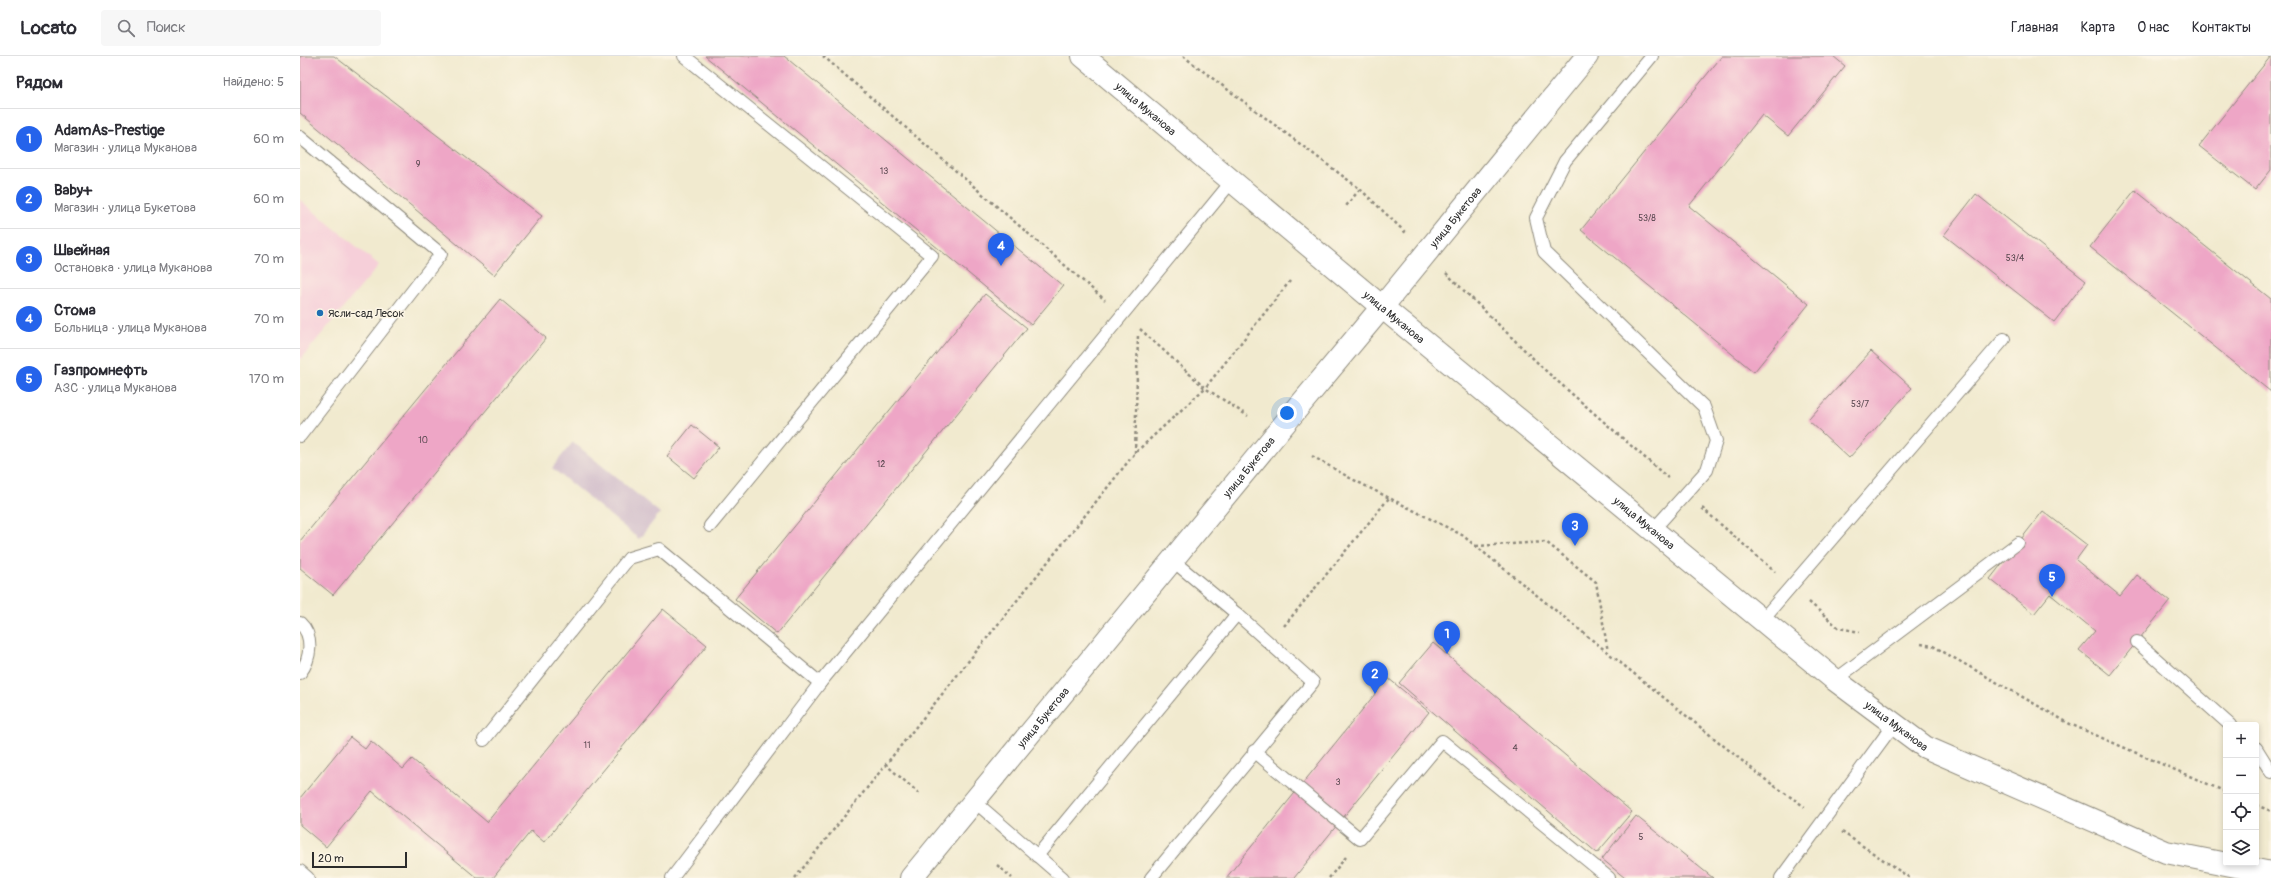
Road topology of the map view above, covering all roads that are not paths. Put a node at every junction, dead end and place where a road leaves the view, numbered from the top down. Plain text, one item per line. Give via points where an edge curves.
1 (684, 56) edge
2 (1084, 56) edge
3 (1588, 56) edge
4 (1652, 56) edge
5 (300, 137) edge
6 (1232, 181) junction
7 (1382, 307) junction
8 (2004, 339) dead end
9 (300, 436) edge
10 (710, 526) dead end
11 (1653, 530) junction
12 (2018, 543) dead end
13 (1172, 560) junction
14 (1237, 614) junction
15 (1762, 620) junction
16 (300, 623) edge
17 (2137, 642) dead end
18 (300, 673) edge
19 (1835, 680) junction
20 (820, 683) junction
21 (2227, 722) edge
22 (1894, 724) junction
23 (484, 740) dead end
24 (1254, 751) junction
25 (2259, 753) edge
26 (2271, 772) edge
27 (974, 801) junction
28 (1037, 856) junction
29 (300, 871) edge
30 (2271, 873) edge
31 (308, 878) edge
32 (672, 878) edge
33 (911, 878) edge
34 (1063, 878) edge
35 (1151, 878) edge
36 (1609, 878) edge
37 (1781, 878) edge

1 - 10 lane via 932,256
2 - 6 main road, улица Муканова
3 - 7 main road, улица Букетова
4 - 11 lane via 1565,161 1536,218 1544,252 1704,407 1716,440 1707,470
5 - 9 lane via 441,254
6 - 7 main road, улица Муканова
6 - 20 lane
7 - 11 main road, улица Муканова
7 - 13 main road, улица Букетова
8 - 15 lane
11 - 15 main road, улица Муканова
12 - 19 lane
13 - 14 lane
13 - 27 main road, улица Букетова
14 - 24 lane via 1313,682
14 - 28 lane
15 - 19 main road, улица Муканова
16 - 18 lane via 304,626 310,644 307,663
17 - 21 lane
19 - 22 main road, улица Муканова
20 - 23 lane via 659,550 629,558
20 - 32 lane
22 - 30 main road, улица Муканова via 1925,747 2166,852
22 - 37 lane
24 - 35 lane
24 - 36 lane via 1360,839 1442,741
25 - 26 lane
27 - 28 lane
27 - 33 main road, улица Букетова
28 - 34 lane
29 - 31 lane

